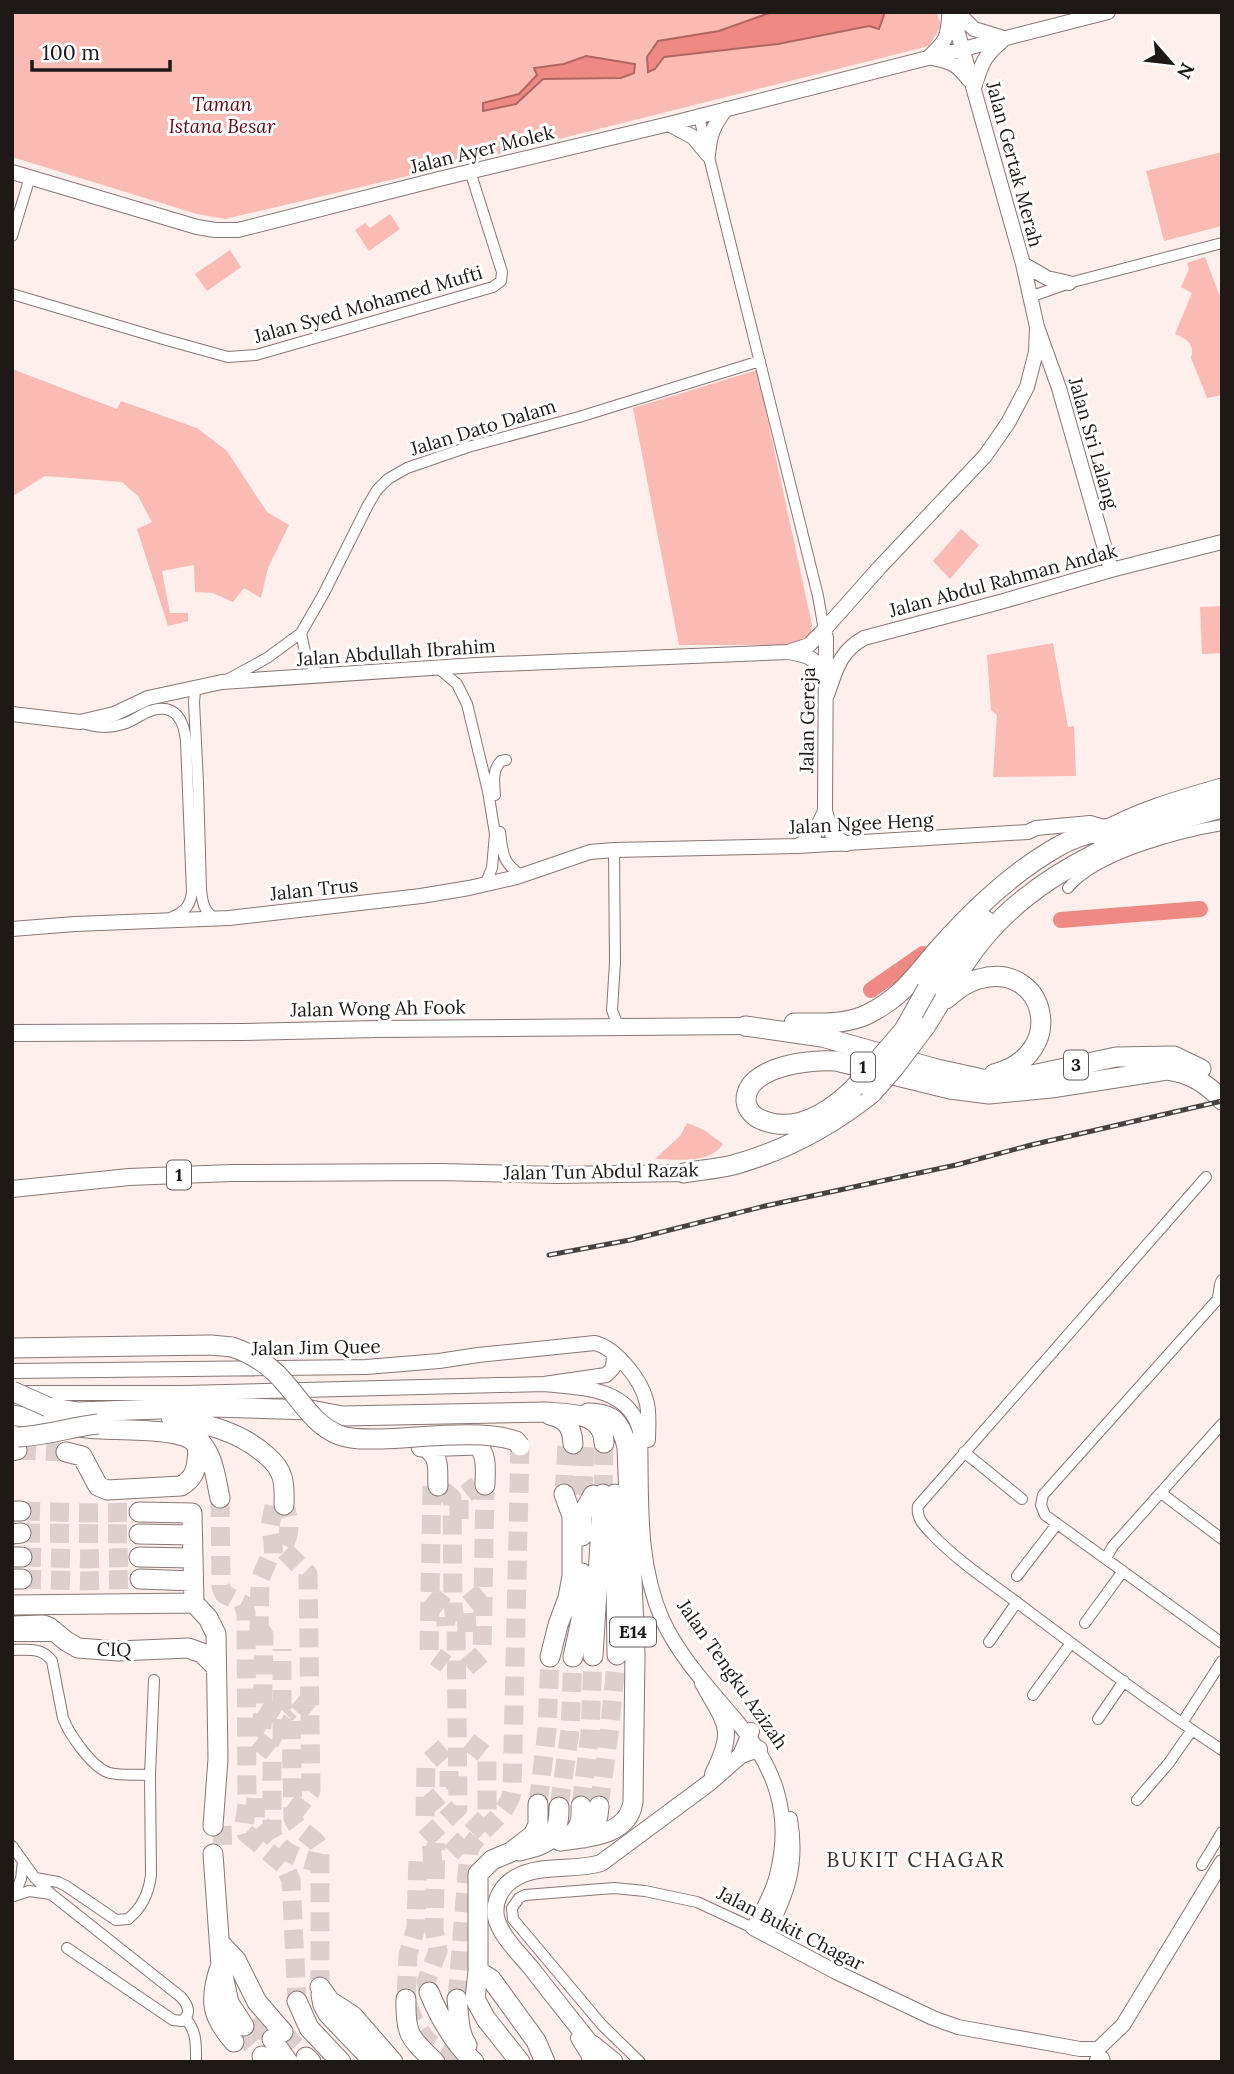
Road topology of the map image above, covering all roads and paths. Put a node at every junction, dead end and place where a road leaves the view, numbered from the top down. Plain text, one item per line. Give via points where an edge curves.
1 (953, 12) edge
2 (1108, 12) edge
3 (1005, 37) junction
4 (963, 48) junction
5 (929, 57) junction
6 (975, 87) junction
7 (726, 109) junction
8 (699, 117) junction
9 (669, 124) junction
10 (708, 155) junction
11 (12, 172) edge
12 (470, 172) junction
13 (30, 177) junction
14 (12, 236) edge
15 (1222, 243) edge
16 (1023, 264) junction
17 (1069, 283) junction
18 (12, 294) edge
19 (1030, 297) junction
20 (1037, 327) junction
21 (760, 361) junction
22 (1032, 373) junction
23 (1054, 374) junction
24 (1222, 542) edge
25 (1111, 570) junction
26 (824, 630) junction
27 (301, 632) junction
28 (788, 652) junction
29 (437, 667) junction
30 (318, 676) junction
31 (222, 682) junction
32 (200, 686) junction
33 (827, 695) junction
34 (12, 714) edge
35 (80, 722) junction
36 (506, 760) dead end
37 (1222, 788) edge
38 (1222, 808) edge
39 (825, 811) junction
40 (1222, 825) edge
41 (1109, 828) junction
42 (1028, 832) junction
43 (846, 844) junction
44 (798, 846) junction
45 (614, 849) junction
46 (1052, 850) junction
47 (522, 876) junction
48 (485, 885) junction
49 (1068, 888) dead end
50 (214, 918) junction
51 (163, 921) junction
52 (12, 929) edge
53 (934, 997) junction
54 (867, 1014) junction
55 (618, 1026) junction
56 (745, 1026) junction
57 (12, 1033) edge
58 (845, 1043) junction
59 (866, 1068) junction
60 (979, 1078) junction
61 (1051, 1088) joint
62 (1218, 1088) edge
63 (863, 1091) junction
64 (684, 1173) joint
65 (1206, 1177) dead end
66 (12, 1189) edge
67 (1222, 1280) edge
68 (1221, 1294) edge
69 (12, 1348) edge
70 (12, 1355) edge
71 (614, 1355) junction
72 (12, 1371) edge
73 (544, 1384) junction
74 (12, 1392) edge
75 (646, 1400) junction
76 (627, 1406) junction
77 (562, 1413) junction
78 (12, 1415) edge
79 (1222, 1423) edge
80 (12, 1427) edge
81 (589, 1444) junction
82 (14, 1446) edge
83 (520, 1446) dead end
84 (423, 1447) junction
85 (66, 1451) tunnel mouth
86 (964, 1452) junction
87 (481, 1485) tunnel mouth
88 (435, 1486) tunnel mouth
89 (219, 1493) tunnel mouth
90 (1161, 1493) junction
91 (588, 1495) junction
92 (1021, 1499) dead end
93 (279, 1506) tunnel mouth
94 (139, 1512) tunnel mouth
95 (585, 1515) junction
96 (1057, 1524) junction
97 (139, 1534) tunnel mouth
98 (192, 1535) junction
99 (1222, 1539) edge
100 (139, 1557) tunnel mouth
101 (192, 1558) junction
102 (1106, 1558) junction
103 (1123, 1571) junction
104 (1017, 1576) dead end
105 (139, 1579) tunnel mouth
106 (193, 1581) junction
107 (1017, 1602) junction
108 (194, 1603) junction
109 (12, 1605) edge
110 (1085, 1623) dead end
111 (12, 1626) edge
112 (12, 1636) edge
113 (60, 1636) junction
114 (989, 1642) dead end
115 (1071, 1643) junction
116 (1222, 1643) edge
117 (12, 1650) edge
118 (617, 1655) tunnel mouth
119 (593, 1656) tunnel mouth
120 (550, 1657) tunnel mouth
121 (573, 1657) tunnel mouth
122 (1222, 1661) edge
123 (216, 1667) junction
124 (155, 1680) dead end
125 (703, 1683) junction
126 (1127, 1683) junction
127 (1032, 1695) dead end
128 (1100, 1720) dead end
129 (1187, 1727) junction
130 (753, 1739) junction
131 (1222, 1750) edge
132 (218, 1759) junction
133 (150, 1775) junction
134 (709, 1783) junction
135 (1137, 1800) dead end
136 (538, 1804) tunnel mouth
137 (559, 1807) tunnel mouth
138 (218, 1826) tunnel mouth
139 (1222, 1832) edge
140 (584, 1838) junction
141 (551, 1843) junction
142 (12, 1846) edge
143 (512, 1852) junction
144 (218, 1854) tunnel mouth
145 (23, 1861) junction
146 (1222, 1862) edge
147 (1202, 1865) dead end
148 (1222, 1870) edge
149 (35, 1878) junction
150 (51, 1894) junction
151 (13, 1897) edge
152 (217, 1903) junction
153 (1185, 1922) junction
154 (759, 1931) junction
155 (219, 1942) junction
156 (66, 1948) dead end
157 (478, 1971) junction
158 (320, 1987) junction
159 (429, 1992) tunnel mouth
160 (406, 1999) tunnel mouth
161 (457, 1999) tunnel mouth
162 (186, 2019) junction
163 (242, 2030) tunnel mouth
164 (267, 2053) edge
165 (594, 2056) edge
166 (469, 2057) edge
167 (301, 2060) edge
168 (196, 2062) edge
169 (330, 2062) edge
170 (341, 2062) edge
171 (357, 2062) edge
172 (374, 2062) edge
173 (393, 2062) edge
174 (435, 2062) edge
175 (520, 2062) edge
176 (535, 2062) edge
177 (545, 2062) edge
178 (613, 2062) edge
179 (640, 2062) edge

1 - 3 main road via 982,33
1 - 4 main road, Jalan Gertak Merah
1 - 5 main road via 949,34
2 - 3 main road, Jalan Ayer Molek
3 - 4 main road, Jalan Ayer Molek
3 - 6 main road via 988,53
4 - 5 main road, Jalan Ayer Molek
4 - 6 main road, Jalan Gertak Merah
5 - 6 main road via 952,62
5 - 7 main road, Jalan Ayer Molek
6 - 16 main road, Jalan Gertak Merah
7 - 8 main road, Jalan Ayer Molek
7 - 10 main road via 710,135
8 - 9 main road, Jalan Ayer Molek
8 - 10 street
9 - 10 main road via 692,137
9 - 12 main road, Jalan Ayer Molek
10 - 21 street
11 - 13 main road, Jalan Ayer Molek
12 - 13 main road, Jalan Ayer Molek via 238,230 197,227
12 - 18 street, Jalan Syed Mohamed Mufti via 501,281 256,355 228,357
13 - 14 street
15 - 17 street
16 - 17 main road via 1047,278
16 - 19 main road, Jalan Gertak Merah
17 - 19 street
19 - 20 main road, Jalan Gertak Merah
20 - 22 main road, Jalan Abdul Rahman Andak
20 - 23 main road, Jalan Sri Lalang
21 - 26 street
21 - 27 street, Jalan Dato Dalam via 468,447 388,479 368,505
22 - 23 main road
22 - 26 main road, Jalan Abdul Rahman Andak via 1008,423 985,456
23 - 25 main road, Jalan Sri Lalang
24 - 25 main road, Jalan Abdul Rahman Andak
25 - 33 main road, Jalan Abdul Rahman Andak via 864,638 845,651
26 - 28 main road, Jalan Abdullah Ibrahim via 809,645
26 - 33 main road, Jalan Gereja
27 - 30 street
27 - 31 street, Jalan Dato Dalam via 268,658
28 - 29 main road, Jalan Abdullah Ibrahim
28 - 33 main road, Jalan Abdullah Ibrahim via 806,656 821,668
29 - 30 main road, Jalan Abdullah Ibrahim
29 - 48 street via 457,684 467,704 488,791 495,834 492,868
30 - 31 main road, Jalan Abdullah Ibrahim
31 - 32 main road, Jalan Abdullah Ibrahim
32 - 35 main road, Jalan Abdullah Ibrahim
32 - 50 street via 194,702 201,889 204,906
33 - 39 main road, Jalan Gereja
34 - 35 main road, Jalan Abdullah Ibrahim
35 - 51 street via 110,727 164,709 180,717 192,892 186,910
36 - 47 street via 497,765 494,783 503,856
37 - 41 highway, Jalan Tun Abdul Razak / 1
38 - 53 highway, Jalan Tun Abdul Razak / 1 via 1111,847 1050,880 987,934 954,979
39 - 43 main road, Jalan Gereja via 832,834
39 - 44 main road, Jalan Gereja via 813,837
40 - 49 street via 1190,830 1097,863
41 - 42 main road, Jalan Ngee Heng via 1090,823
41 - 46 highway
41 - 53 highway, Jalan Tun Abdul Razak / 1 via 1051,863 1007,898 951,956
42 - 43 main road, Jalan Ngee Heng
42 - 46 main road via 1044,835
43 - 44 main road, Jalan Ngee Heng
44 - 45 main road, Jalan Ngee Heng
45 - 47 main road, Jalan Trus via 590,852
45 - 55 street via 612,1010
46 - 54 highway via 990,896 908,986
47 - 48 main road, Jalan Trus
48 - 50 main road, Jalan Trus
50 - 51 main road, Jalan Trus
51 - 52 main road, Jalan Trus
53 - 60 highway via 992,976 1023,985 1034,996 1041,1025 1030,1054 1016,1066
53 - 63 highway, Jalan Tun Abdul Razak / 1, bridge via 904,1030
53 - 63 highway, Jalan Tun Abdul Razak / 1, bridge via 925,1027 894,1068
54 - 56 highway via 824,1023
54 - 58 highway
55 - 56 main road, Jalan Wong Ah Fook
55 - 57 main road, Jalan Wong Ah Fook
56 - 58 highway, 3
58 - 59 highway via 851,1058
58 - 60 highway, 3
59 - 61 highway, 1 via 970,1092
59 - 63 highway, 1 via 836,1061 782,1066 755,1081 746,1101 759,1119 791,1125
60 - 62 highway, 3 via 1003,1081 1116,1057 1153,1055 1191,1063
61 - 62 highway, 3 via 1167,1070 1184,1072
63 - 64 highway, Jalan Tun Abdul Razak / 1 via 825,1127 803,1139 733,1165
64 - 66 main road, Jalan Tun Abdul Razak / 1 via 231,1173
65 - 86 street
67 - 68 street
68 - 96 street via 1043,1495 1042,1510
69 - 83 highway, bridge via 232,1347 269,1367 313,1418 341,1436 477,1436 509,1438
70 - 84 highway via 226,1357 260,1373 321,1437 360,1448
71 - 72 main road, Jalan Jim Quee via 606,1346 592,1343 366,1367
71 - 73 main road via 613,1368 606,1375
71 - 75 main road, Jalan Tengku Azizah via 635,1378
73 - 74 main road via 184,1393
73 - 76 main road via 604,1393
74 - 77 highway, E14, bridge via 48,1407 78,1412 215,1407 311,1410 342,1416
75 - 76 main road via 634,1396
75 - 130 main road, Jalan Tengku Azizah via 649,1535 657,1591 682,1640
76 - 125 main road, Jalan Tengku Azizah via 640,1431 641,1533 651,1588 664,1623
77 - 81 highway via 590,1425 594,1434
77 - 81 highway via 554,1420 566,1435
77 - 81 highway via 610,1425
77 - 140 highway, E14 via 604,1414 622,1427 627,1447 635,1656 631,1813 604,1835
78 - 85 highway, bridge via 88,1428 184,1436 194,1441 198,1450 196,1470 181,1486 107,1490 98,1486 82,1456
79 - 90 street
80 - 93 highway via 153,1414 200,1422 232,1432 274,1462 282,1477
82 - 89 highway, bridge via 32,1437 99,1424 184,1431 199,1439 210,1455
84 - 87 highway via 477,1445 485,1456
84 - 88 highway via 431,1459
86 - 92 street
86 - 107 street via 918,1506 919,1518 965,1563
90 - 99 street
90 - 102 street
91 - 95 highway, E14
91 - 95 highway, E14
91 - 118 highway, E14
94 - 98 highway via 192,1513
95 - 119 highway, E14
95 - 120 highway, E14
95 - 121 highway, E14 via 581,1620
96 - 102 street
96 - 104 street
97 - 98 highway
98 - 101 highway
100 - 101 highway
101 - 106 highway
102 - 103 street
103 - 110 street
103 - 116 street
105 - 106 highway
106 - 108 highway
107 - 114 street
107 - 115 street
108 - 109 highway
108 - 123 highway via 216,1634
111 - 113 highway, CIQ via 43,1625
112 - 113 street
113 - 123 highway, CIQ via 81,1648 188,1648 202,1653
115 - 126 street
115 - 127 street
117 - 133 street via 39,1650 48,1655 66,1727 98,1766 111,1773
122 - 129 street
123 - 132 highway
124 - 133 street
125 - 130 main road, Jalan Tengku Azizah
125 - 134 main road via 727,1735
126 - 128 street
126 - 129 street
129 - 131 street
129 - 135 street via 1168,1764
130 - 134 main road
130 - 154 main road, Jalan Tengku Azizah via 768,1766 783,1830 777,1876
132 - 138 highway
132 - 152 highway via 206,1814 207,1882
133 - 149 street via 151,1875 146,1896 133,1916 116,1920 66,1886
134 - 165 main road via 601,1863 530,1872 505,1886 497,1900 496,1917 507,1938
136 - 143 highway, E14 via 533,1835
137 - 141 highway
139 - 147 street
140 - 141 highway, E14
140 - 141 highway via 598,1820 590,1806 570,1837
141 - 143 highway, E14
142 - 145 street
143 - 157 highway, E14 via 492,1860 478,1874
144 - 152 highway
145 - 149 street
145 - 151 street
146 - 153 main road
148 - 153 main road
149 - 150 street
149 - 151 street
150 - 151 street via 29,1891
150 - 162 street via 174,1990 186,2002
152 - 155 highway
153 - 154 main road, Jalan Bukit Chagar via 1123,2025 1098,2049 933,2018
154 - 179 street, Jalan Bukit Chagar via 696,1902 629,1889 525,1895 514,1903 513,1919 602,2025
155 - 163 highway via 220,2003
155 - 164 highway via 236,1960 257,2003
156 - 162 street via 167,2017
157 - 175 highway, E14 via 475,1999
157 - 176 highway, E14 via 498,2014
157 - 177 highway via 491,1979 536,2041
158 - 171 highway via 322,2022
158 - 172 highway via 328,2014
158 - 173 highway
159 - 166 highway via 456,2044
160 - 174 highway via 405,2025
161 - 166 highway via 455,2034
162 - 168 street via 197,2040
164 - 167 highway
165 - 178 highway
169 - 170 highway via 303,2028 297,2001 309,2028

